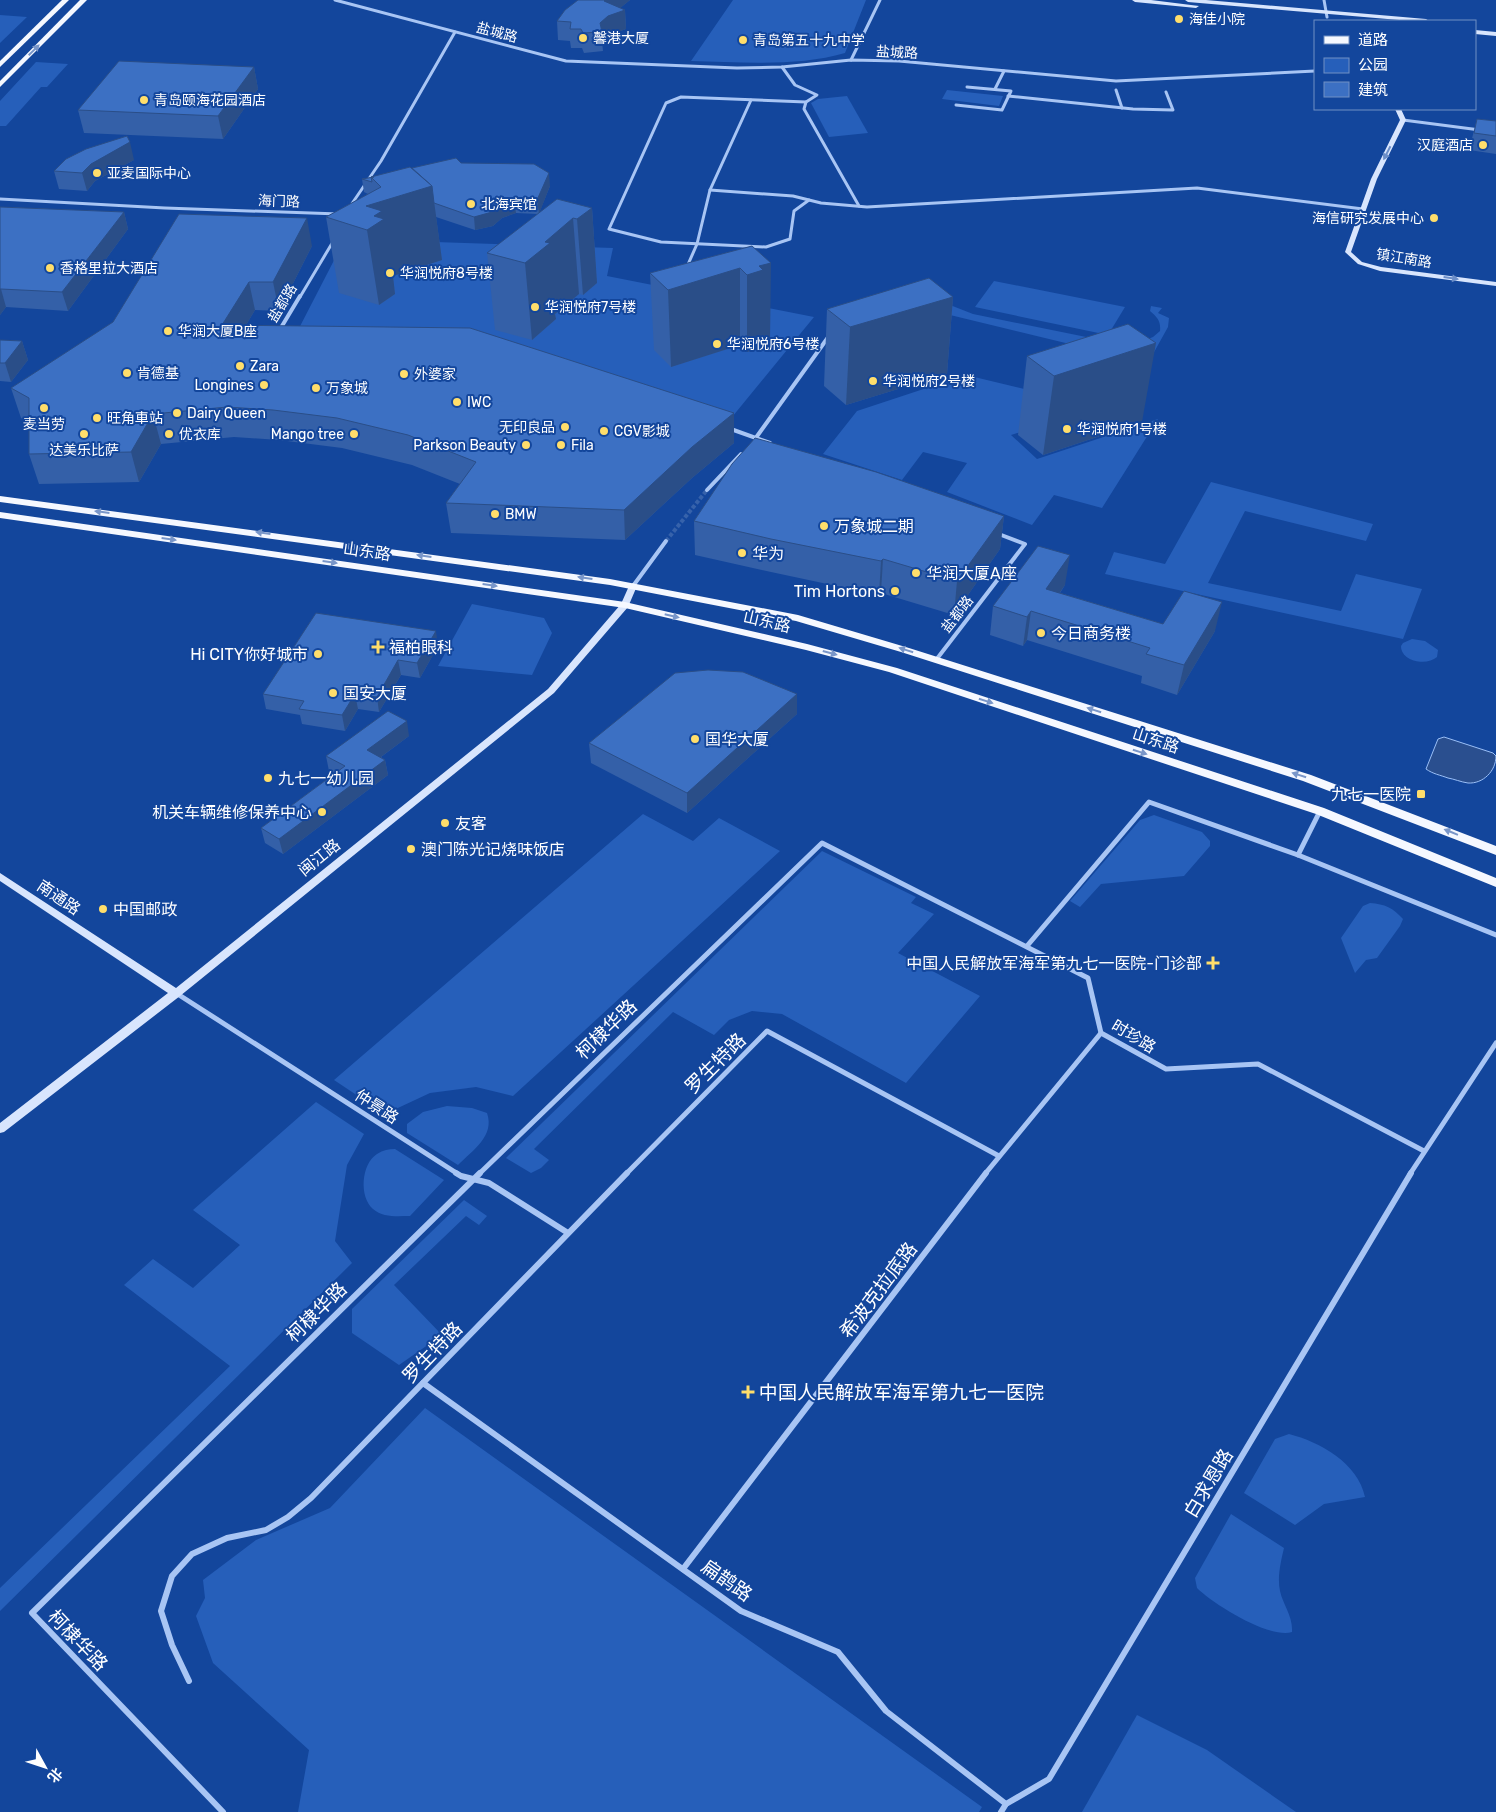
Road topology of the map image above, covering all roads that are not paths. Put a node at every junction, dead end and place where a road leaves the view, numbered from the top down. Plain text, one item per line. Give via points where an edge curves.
1 (66, 0) edge
2 (84, 0) edge
3 (335, 0) edge
4 (880, 0) edge
5 (1135, 0) edge
6 (1188, 0) edge
7 (1324, 0) edge
8 (1326, 15) junction
9 (1376, 19) edge
10 (1359, 20) edge
11 (1401, 20) edge
12 (1476, 26) edge
13 (1496, 28) edge
14 (455, 32) junction
15 (1476, 32) edge
16 (1496, 34) edge
17 (851, 60) junction
18 (0, 65) edge
19 (782, 67) junction
20 (1004, 71) junction
21 (1314, 72) edge
22 (0, 85) edge
23 (967, 86) dead end
24 (995, 89) junction
25 (1116, 90) dead end
26 (1166, 92) dead end
27 (1008, 96) junction
28 (751, 100) junction
29 (806, 102) junction
30 (956, 105) dead end
31 (1122, 108) junction
32 (1398, 110) edge
33 (1403, 120) junction
34 (1488, 131) edge
35 (710, 190) junction
36 (0, 199) edge
37 (809, 200) junction
38 (859, 206) junction
39 (1363, 209) junction
40 (339, 231) dead end
41 (697, 244) junction
42 (683, 274) edge
43 (1496, 284) edge
44 (829, 336) dead end
45 (274, 338) edge
46 (719, 425) edge
47 (757, 438) junction
48 (751, 444) edge
49 (775, 445) edge
50 (744, 451) edge
51 (707, 490) tunnel mouth
52 (0, 499) edge
53 (0, 515) edge
54 (988, 530) edge
55 (666, 541) tunnel mouth
56 (633, 586) junction
57 (625, 605) junction
58 (936, 660) junction
59 (1320, 811) junction
60 (822, 843) joint
61 (1496, 851) edge
62 (1298, 855) junction
63 (0, 876) edge
64 (1496, 883) edge
65 (1496, 935) edge
66 (1026, 946) junction
67 (176, 993) junction
68 (1101, 1033) junction
69 (1496, 1043) edge
70 (0, 1128) edge
71 (1424, 1151) junction
72 (999, 1156) junction
73 (474, 1179) junction
74 (568, 1233) junction
75 (423, 1383) junction
76 (683, 1569) junction
77 (189, 1681) dead end
78 (1006, 1804) junction
79 (223, 1812) edge
80 (1001, 1812) edge

1 - 18 main road
22 -> 2 main road
3 - 14 street, 盐城路
4 - 17 street
5 - 8 street
6 - 8 street
7 - 8 street
8 - 9 street
8 - 10 street
9 - 11 street
12 - 13 street
14 - 19 street, 盐城路 via 566,61 727,68
14 - 36 street, 海门路 via 381,161 345,214
15 - 16 street
17 - 19 street, 盐城路
17 - 20 street, 盐城路
19 - 29 street via 795,85 817,95
20 - 21 street, 盐城路 via 1116,81
20 - 24 street
23 - 24 street
24 - 27 street via 1011,91
25 - 31 street
26 - 31 street via 1173,110
27 - 30 street via 1002,110
27 - 31 street
28 - 29 street
28 - 35 street
28 - 41 street via 681,97 666,103 609,229 662,242
29 - 38 street via 804,109
32 - 33 street
33 - 34 street
33 -> 39 street, 镇江南路
35 - 37 street
35 - 41 street
37 - 38 street
37 - 41 street via 794,211 790,238 766,247
38 - 39 street via 1197,188
39 -> 43 street, 镇江南路 via 1348,252 1360,263 1380,269
40 - 45 street, 盐都路
41 - 42 street
44 - 47 street
46 - 47 street
47 - 48 street
47 - 49 street
50 - 51 street
56 -> 52 main road, 山东路
53 -> 57 main road, 山东路
54 - 58 street, 盐都路 via 1025,544
55 - 56 street
56 - 57 street, 闽江路
58 -> 56 main road, 山东路 via 798,618
57 -> 59 main road, 山东路 via 894,670
57 - 67 street, 闽江路 via 550,691
61 -> 58 main road, 山东路 via 1307,778
59 - 62 street
59 - 64 main road, 山东路
60 - 66 street, 时珍路
60 - 73 street, 柯棣华路
62 - 65 street
62 - 66 street via 1149,802
63 - 67 street, 南通路
66 - 68 street, 时珍路 via 1088,978
67 - 70 street, 闽江路
67 - 73 street, 仲景路 via 461,1176
68 - 71 street, 时珍路 via 1166,1070 1258,1064
68 - 72 street, 希波克拉底路
69 - 71 street, 白求恩路
71 - 78 street, 白求恩路 via 1049,1779
72 - 74 street, 罗生特路 via 767,1031
72 - 76 street, 希波克拉底路
73 - 74 street, 仲景路 via 489,1183
73 - 79 street, 柯棣华路 via 32,1613
74 - 75 street, 罗生特路
75 - 76 street, 扁鹊路
75 - 77 street, 罗生特路 via 311,1498 288,1517 266,1530 228,1538 192,1554 172,1576 161,1611
76 - 78 street, 扁鹊路 via 741,1611 838,1652 886,1711
78 - 80 street, 白求恩路

